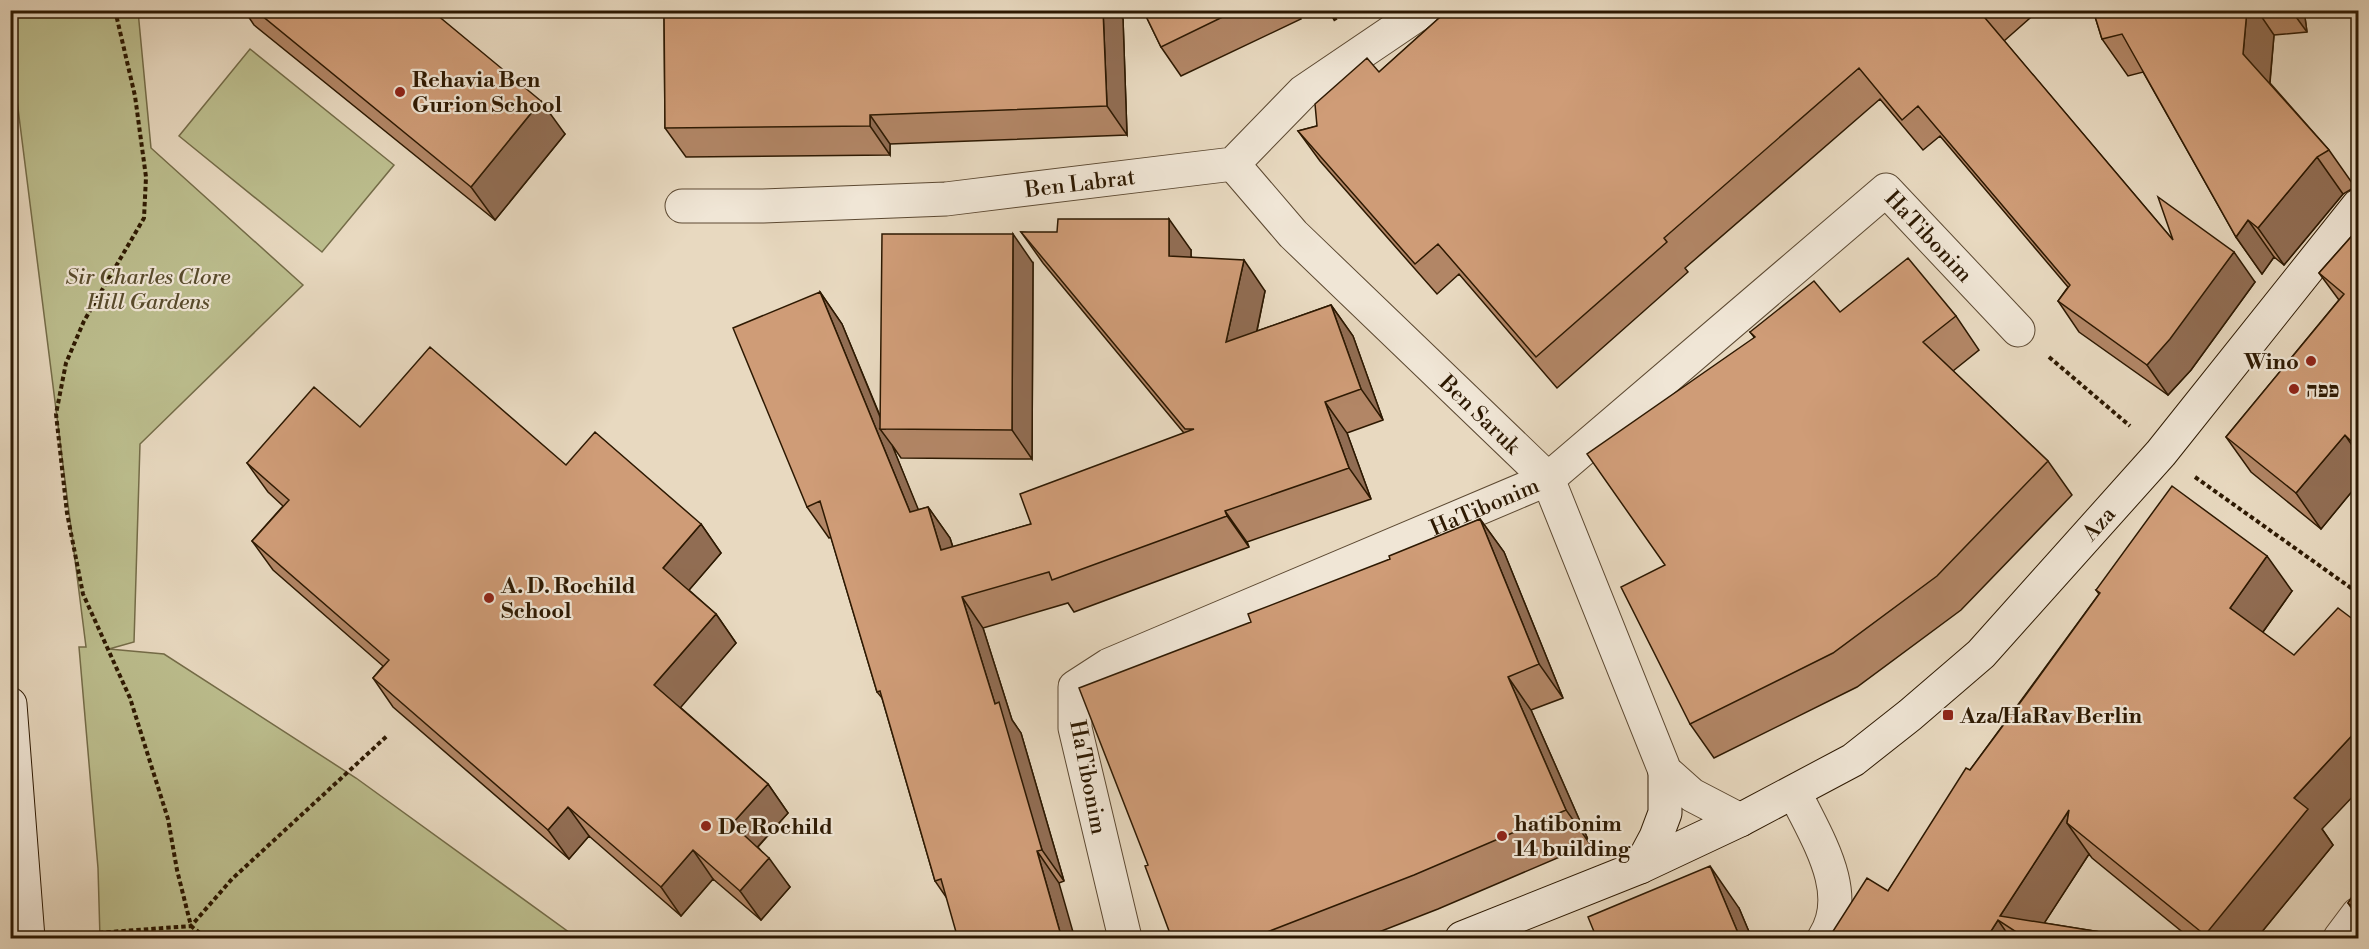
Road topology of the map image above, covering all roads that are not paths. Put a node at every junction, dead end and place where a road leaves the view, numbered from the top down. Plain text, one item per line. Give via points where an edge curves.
1 (1424, 10) edge
2 (1233, 164) junction
3 (682, 206) dead end
4 (2358, 206) edge
5 (2018, 330) road end
6 (1548, 479) junction
7 (10, 704) edge
8 (1665, 771) junction
9 (1795, 793) junction
10 (1740, 820) junction
11 (1640, 867) junction
12 (2358, 914) edge
13 (28, 939) edge
14 (1125, 939) edge
15 (1462, 939) edge
16 (1824, 939) edge
17 (2340, 939) edge

1 - 2 street via 1304,92
2 - 3 street, Ben Labrat via 946,199
2 - 6 street, Ben Saruk via 1293,234
4 - 9 street, Aza via 2161,453 1981,654 1853,760
5 - 6 street, HaTibonim via 1886,190
6 - 8 street, Ben Saruk
6 - 14 street, HaTibonim via 1109,665 1075,687 1075,728
7 - 13 street
8 - 10 street, Ben Saruk via 1692,795
8 - 11 street via 1665,813
9 - 10 street, Aza
9 - 16 street via 1827,859 1836,893 1830,930
10 - 11 street, Aza
11 - 15 street, Aza
12 - 17 street

